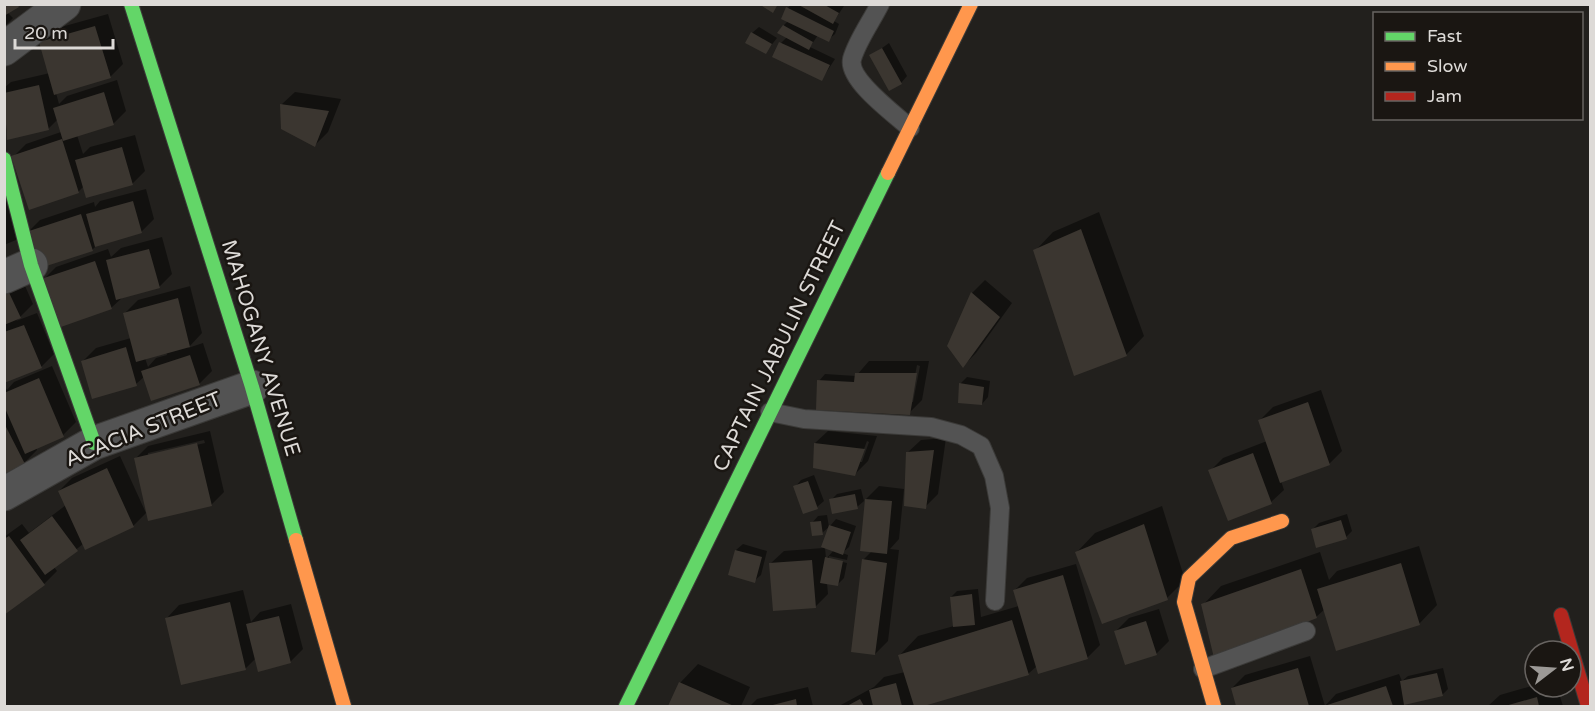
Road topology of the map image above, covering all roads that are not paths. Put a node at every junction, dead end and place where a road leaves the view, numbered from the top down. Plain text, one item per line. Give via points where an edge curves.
1 (64, 4) edge
2 (131, 4) edge
3 (880, 4) edge
4 (971, 4) edge
5 (4, 49) edge
6 (910, 128) junction
7 (4, 159) edge
8 (18, 271) edge
9 (252, 387) junction
10 (770, 412) junction
11 (94, 444) junction
12 (4, 494) edge
13 (1282, 521) dead end
14 (995, 601) dead end
15 (1561, 615) dead end
16 (1306, 631) dead end
17 (1203, 669) junction
18 (344, 706) edge
19 (626, 706) edge
20 (1214, 706) edge
21 (1588, 706) edge

1 - 5 street
2 - 9 street, MAHOGANY AVENUE
3 - 6 lane via 852,60 853,73
4 - 6 street, CAPTAIN JABULIN STREET
6 - 10 street, CAPTAIN JABULIN STREET
7 - 8 street
8 - 11 street
9 - 11 street, ACACIA STREET
9 - 18 street, MAHOGANY AVENUE
10 - 14 lane via 804,419 931,427 961,435 981,446 994,476 1000,508
10 - 19 street, CAPTAIN JABULIN STREET
11 - 12 street, ACACIA STREET
13 - 17 street via 1231,538 1189,578 1184,602
15 - 21 street
16 - 17 lane
17 - 20 street

